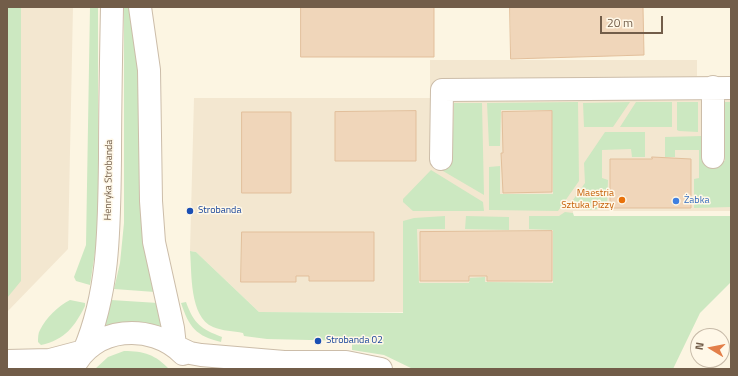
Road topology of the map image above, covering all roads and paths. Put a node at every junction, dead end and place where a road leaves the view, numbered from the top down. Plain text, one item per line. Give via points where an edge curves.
1 (112, 7) edge
2 (140, 7) edge
3 (722, 87) edge
4 (713, 157) dead end
5 (442, 159) dead end
6 (175, 346) junction
7 (79, 360) edge
8 (7, 361) edge
9 (192, 369) edge
10 (381, 369) edge

1 - 7 street, Henryka Strobanda via 109,238 102,294 90,336
2 - 6 street via 149,70 154,242
3 - 4 street
3 - 5 street via 442,90
6 - 7 street via 158,337 129,332 119,333 104,338
6 - 9 street
6 - 10 street via 201,355 284,362 346,362
7 - 8 street

